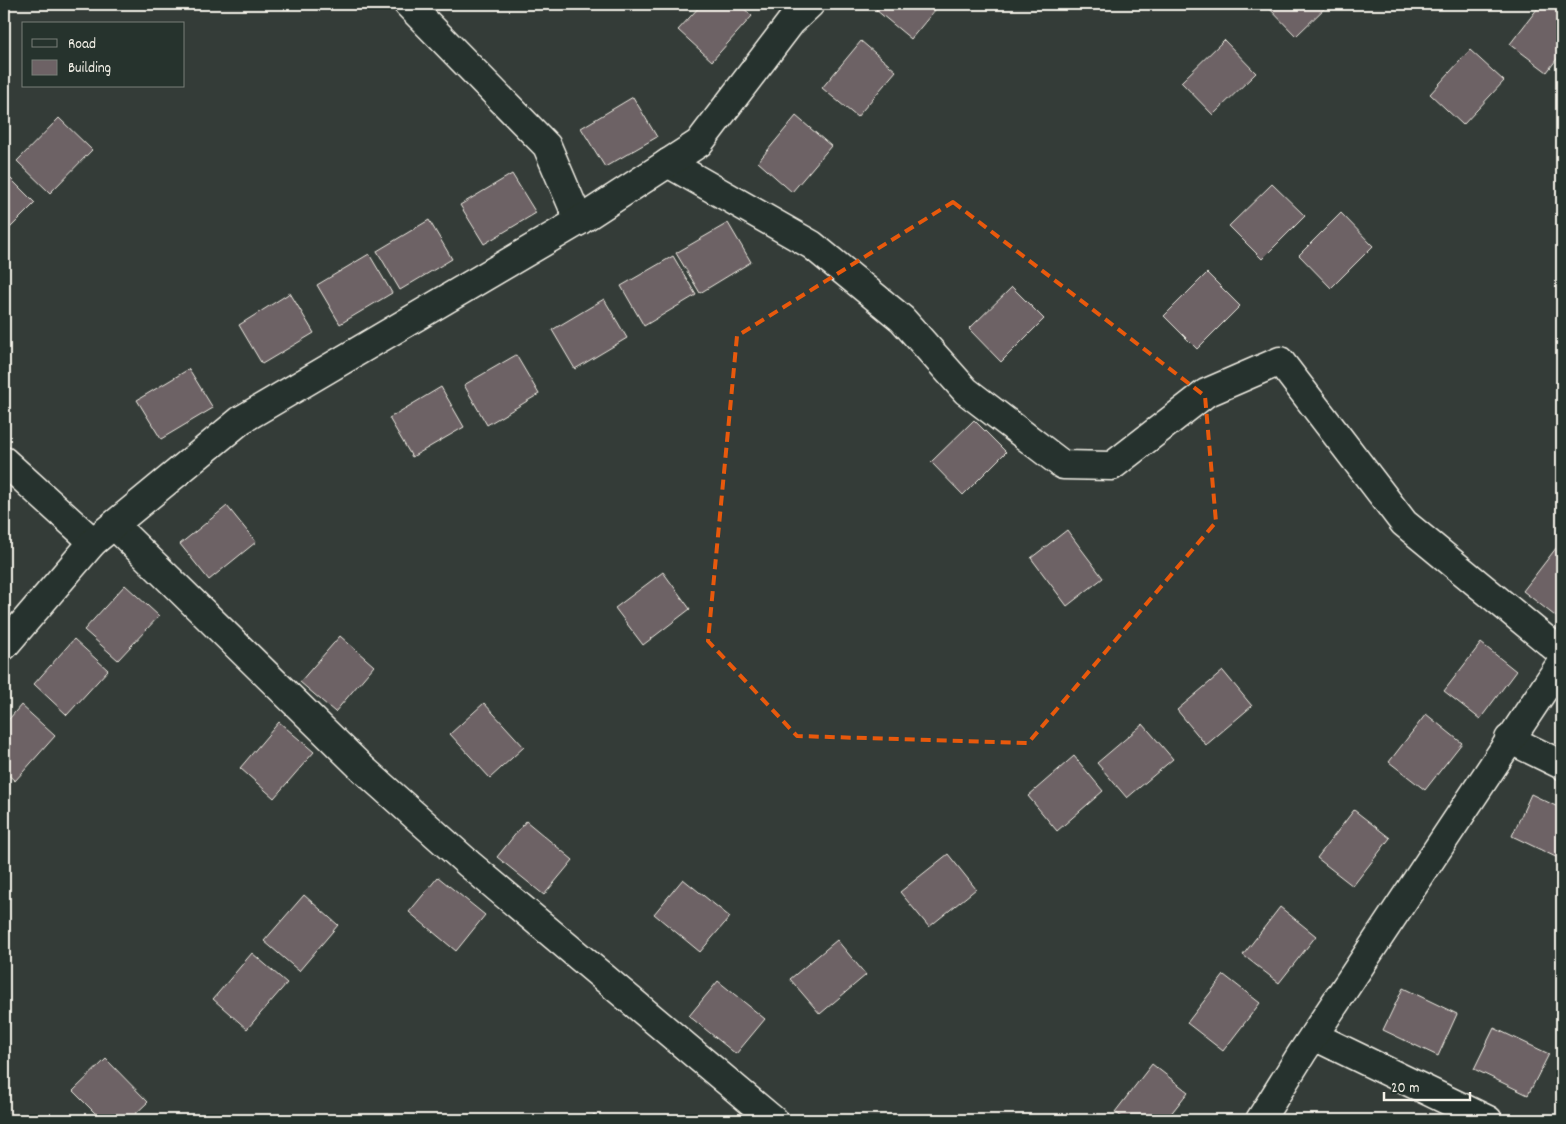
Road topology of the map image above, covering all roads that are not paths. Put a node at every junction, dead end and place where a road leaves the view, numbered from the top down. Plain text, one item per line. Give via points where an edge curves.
1 (408, 4) edge
2 (810, 4) edge
3 (668, 163) junction
4 (579, 221) junction
5 (4, 462) edge
6 (114, 525) junction
7 (93, 542) junction
8 (4, 646) edge
9 (1562, 653) edge
10 (1562, 662) edge
11 (1509, 739) junction
12 (1562, 765) edge
13 (1314, 1036) junction
14 (773, 1120) edge
15 (1260, 1120) edge
16 (1488, 1120) edge

1 - 4 street via 547,146
2 - 3 street via 791,22 699,143
3 - 4 street
3 - 9 street via 812,246 902,318 966,391 1063,465 1112,466 1206,393 1280,361 1404,522
4 - 6 street via 241,420
5 - 7 street
6 - 7 street
6 - 14 street via 363,769 469,864
7 - 8 street
10 - 11 street
11 - 12 street
11 - 13 street
13 - 15 street
13 - 16 street

